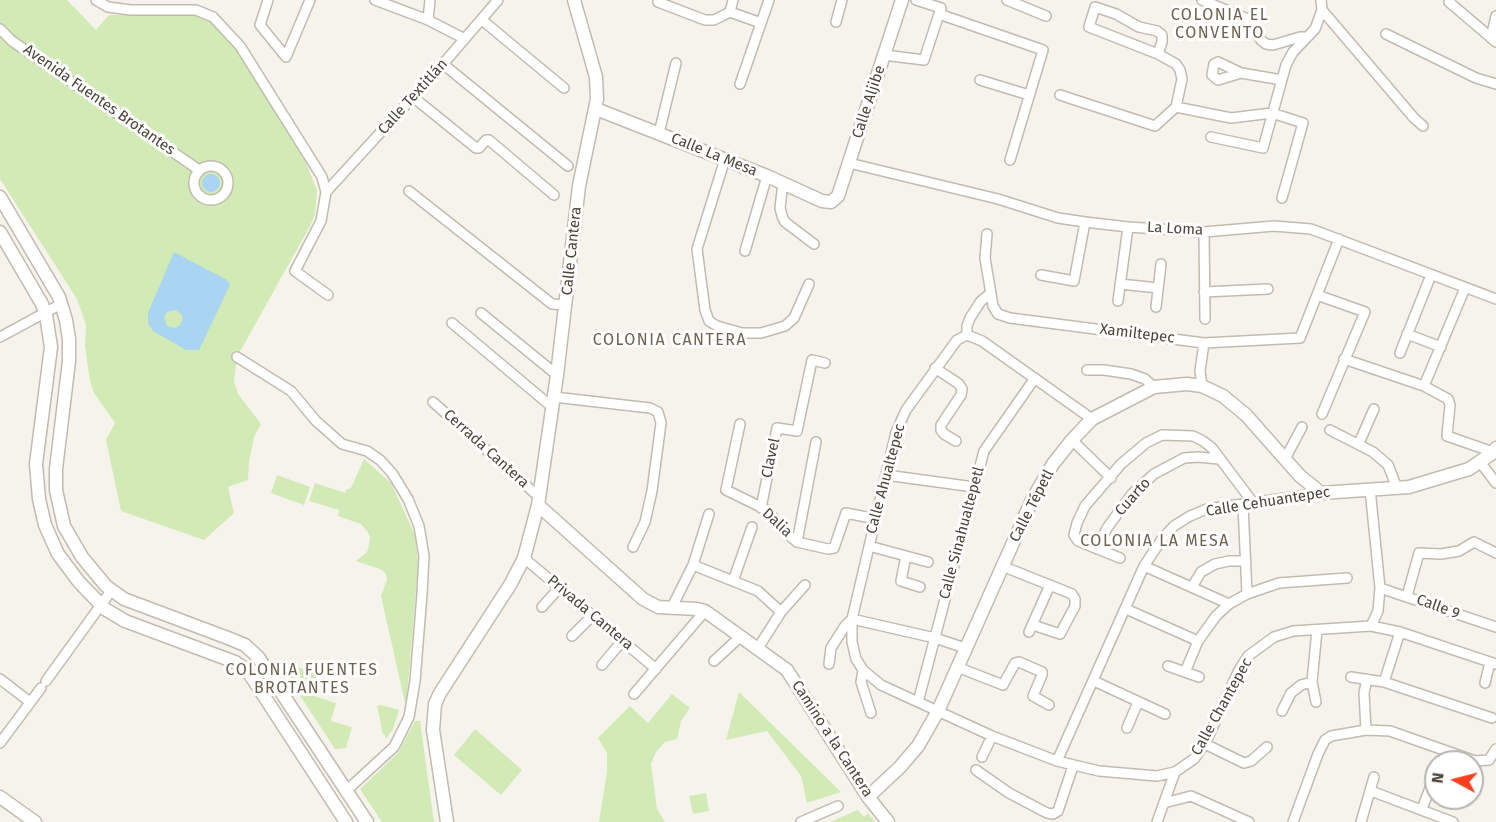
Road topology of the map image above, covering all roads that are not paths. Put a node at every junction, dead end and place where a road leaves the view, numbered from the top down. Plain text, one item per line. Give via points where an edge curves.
1 (96, 0) edge
2 (268, 0) edge
3 (310, 0) edge
4 (375, 0) edge
5 (430, 0) edge
6 (498, 0) edge
7 (574, 0) edge
8 (733, 0) edge
9 (769, 0) edge
10 (842, 0) edge
11 (902, 0) edge
12 (916, 0) edge
13 (1007, 0) edge
14 (1202, 0) edge
15 (1450, 0) edge
16 (658, 2) dead end
17 (1219, 3) edge
18 (167, 4) edge
19 (1321, 5) edge
20 (729, 12) junction
21 (939, 14) junction
22 (1496, 15) edge
23 (1046, 16) dead end
24 (428, 20) junction
25 (482, 20) junction
26 (836, 22) dead end
27 (761, 23) junction
28 (0, 29) edge
29 (1386, 34) dead end
30 (1306, 37) junction
31 (465, 39) junction
32 (1493, 40) edge
33 (1158, 54) junction
34 (884, 55) junction
35 (676, 63) dead end
36 (443, 64) junction
37 (1241, 72) dead end
38 (980, 80) dead end
39 (1282, 80) junction
40 (741, 84) dead end
41 (1496, 84) edge
42 (564, 88) dead end
43 (1029, 95) junction
44 (1060, 95) dead end
45 (412, 97) junction
46 (1176, 107) junction
47 (596, 109) junction
48 (1272, 113) junction
49 (1424, 126) dead end
50 (659, 133) junction
51 (1211, 137) dead end
52 (725, 159) junction
53 (1010, 160) dead end
54 (849, 164) junction
55 (568, 166) dead end
56 (199, 170) dead end
57 (767, 176) junction
58 (783, 183) junction
59 (409, 191) dead end
60 (326, 192) junction
61 (554, 195) dead end
62 (0, 197) edge
63 (1281, 198) dead end
64 (831, 202) joint
65 (1085, 222) junction
66 (1128, 227) junction
67 (1204, 231) junction
68 (0, 232) edge
69 (987, 234) dead end
70 (1338, 239) junction
71 (814, 243) dead end
72 (745, 250) dead end
73 (1161, 264) dead end
74 (1041, 275) dead end
75 (1431, 275) junction
76 (809, 284) dead end
77 (1120, 284) junction
78 (1158, 288) junction
79 (1465, 288) junction
80 (1268, 289) dead end
81 (1204, 292) junction
82 (991, 293) junction
83 (328, 295) dead end
84 (1317, 295) junction
85 (1496, 300) edge
86 (1119, 301) dead end
87 (61, 304) junction
88 (566, 305) junction
89 (1156, 307) dead end
90 (45, 312) junction
91 (481, 313) dead end
92 (1205, 319) dead end
93 (452, 323) dead end
94 (1407, 334) junction
95 (967, 335) junction
96 (0, 337) edge
97 (1204, 343) junction
98 (1441, 347) junction
99 (1400, 353) dead end
100 (237, 357) dead end
101 (1344, 359) junction
102 (825, 363) dead end
103 (935, 368) junction
104 (1087, 370) dead end
105 (557, 375) junction
106 (1035, 378) junction
107 (1202, 386) junction
108 (1425, 386) junction
109 (1154, 387) junction
110 (434, 402) dead end
111 (553, 402) junction
112 (1374, 409) dead end
113 (1322, 414) dead end
114 (1092, 419) junction
115 (740, 424) dead end
116 (1302, 427) dead end
117 (1330, 430) dead end
118 (1072, 440) junction
119 (956, 441) dead end
120 (816, 442) dead end
121 (1359, 444) junction
122 (1495, 451) edge
123 (1220, 459) junction
124 (1285, 459) junction
125 (1480, 462) junction
126 (886, 475) junction
127 (1110, 478) junction
128 (1496, 483) edge
129 (974, 486) junction
130 (1397, 488) junction
131 (1370, 489) junction
132 (1321, 493) junction
133 (538, 501) junction
134 (1254, 504) junction
135 (1243, 505) junction
136 (761, 508) junction
137 (709, 514) dead end
138 (876, 519) junction
139 (752, 527) dead end
140 (797, 542) junction
141 (869, 546) junction
142 (633, 547) dead end
143 (1096, 549) junction
144 (1496, 553) edge
145 (906, 556) junction
146 (524, 558) junction
147 (1120, 558) dead end
148 (1246, 561) junction
149 (928, 562) dead end
150 (693, 565) junction
151 (1002, 566) junction
152 (1144, 566) junction
153 (1347, 578) dead end
154 (733, 581) junction
155 (805, 585) dead end
156 (1050, 585) junction
157 (560, 587) junction
158 (920, 587) dead end
159 (1192, 587) junction
160 (1380, 588) junction
161 (111, 591) junction
162 (1247, 594) junction
163 (1407, 596) junction
164 (100, 604) junction
165 (1229, 604) junction
166 (542, 607) dead end
167 (671, 609) junction
168 (1126, 609) junction
169 (705, 611) junction
170 (781, 612) junction
171 (593, 615) junction
172 (852, 619) junction
173 (1371, 626) junction
174 (1496, 627) edge
175 (1317, 630) junction
176 (1400, 632) junction
177 (572, 636) dead end
178 (741, 636) junction
179 (935, 638) junction
180 (623, 640) junction
181 (1198, 641) junction
182 (758, 648) junction
183 (965, 648) junction
184 (714, 661) dead end
185 (1493, 663) edge
186 (829, 664) dead end
187 (602, 665) dead end
188 (1168, 666) dead end
189 (957, 667) junction
190 (656, 669) junction
191 (862, 670) junction
192 (1185, 672) junction
193 (1199, 677) dead end
194 (1351, 677) dead end
195 (0, 679) edge
196 (1367, 679) junction
197 (1094, 681) junction
198 (1312, 682) junction
199 (1384, 682) junction
200 (1485, 683) dead end
201 (634, 694) dead end
202 (30, 702) junction
203 (918, 702) junction
204 (1138, 702) junction
205 (1316, 702) dead end
206 (1049, 705) dead end
207 (938, 711) junction
208 (1282, 711) dead end
209 (871, 713) dead end
210 (1165, 714) dead end
211 (1492, 718) dead end
212 (1127, 728) dead end
213 (1366, 730) junction
214 (308, 731) junction
215 (992, 736) junction
216 (293, 739) junction
217 (0, 743) edge
218 (1205, 744) junction
219 (1267, 747) dead end
220 (1496, 749) edge
221 (982, 757) dead end
222 (1057, 761) junction
223 (1073, 766) junction
224 (976, 770) dead end
225 (1175, 772) junction
226 (1374, 777) dead end
227 (346, 790) junction
228 (1371, 791) junction
229 (0, 797) edge
230 (868, 797) junction
231 (1164, 802) junction
232 (1424, 803) edge
233 (838, 806) dead end
234 (1422, 809) junction
235 (1434, 818) edge
236 (35, 822) edge
237 (346, 822) edge
238 (367, 822) edge
239 (447, 822) edge
240 (801, 822) edge
241 (888, 822) edge
242 (1157, 822) edge
243 (1249, 822) edge
244 (1293, 822) edge
245 (1361, 822) edge
246 (1453, 822) edge

1 - 18 street via 108,7 130,10
2 - 3 street via 260,25 286,57
4 - 24 street
5 - 24 street
6 - 25 street, Calle Textitlán
7 - 47 street, Calle Cantera via 596,77
8 - 20 street
9 - 27 street
10 - 26 street
11 - 34 street, Calle Aljibe
12 - 21 street via 941,8
13 - 23 street
14 - 17 street
15 - 32 street
16 - 20 street via 705,20
17 - 30 street via 1248,19 1266,44
18 - 60 street via 213,17 240,46 304,146
19 - 30 street via 1315,29
19 - 49 street
20 - 27 street
21 - 34 street via 924,60
21 - 43 street via 1043,50
22 - 32 street
24 - 31 street
25 - 31 street, Calle Textitlán
25 - 42 street
27 - 40 street
28 - 56 street, Avenida Fuentes Brotantes
29 - 41 street
30 - 39 street via 1293,52
31 - 36 street, Calle Textitlán
33 - 33 street via 1089,27 1095,7 1138,27 1157,31 1162,35
33 - 46 street via 1180,70
34 - 54 street, Calle Aljibe
35 - 50 street
36 - 45 street, Calle Textitlán
36 - 55 street
37 - 39 street
38 - 43 street
39 - 48 street
43 - 53 street
44 - 46 street via 1155,126
45 - 60 street, Calle Textitlán
45 - 61 street via 476,148 489,140
46 - 48 street via 1231,118
47 - 50 street, Calle La Mesa
47 - 88 street, Calle Cantera via 579,186
48 - 51 street via 1263,148
48 - 63 street via 1303,123
50 - 52 street, Calle La Mesa
52 - 57 street, Calle La Mesa
52 - 76 street via 697,249 709,321 742,333 761,333 785,326 794,318
54 - 64 street, Calle Aljibe via 838,196
54 - 65 street, La Loma
57 - 58 street, Calle La Mesa
57 - 72 street
58 - 64 street, Calle La Mesa
58 - 71 street via 780,208 785,222
59 - 88 street via 552,304
60 - 83 street via 321,220 295,271
62 - 87 street
65 - 66 street, La Loma
65 - 74 street via 1074,281
66 - 67 street, La Loma
66 - 77 street
67 - 70 street, La Loma via 1274,226 1311,229
67 - 81 street
68 - 90 street
69 - 82 street, Xamiltepec via 985,258
70 - 75 street, La Loma
70 - 84 street
73 - 78 street
75 - 79 street, La Loma
75 - 94 street
77 - 78 street
77 - 86 street
78 - 89 street
79 - 85 street, La Loma
79 - 98 street
80 - 81 street
81 - 92 street
82 - 95 street via 970,318
82 - 97 street, Xamiltepec via 999,314 1010,318
84 - 97 street, Xamiltepec via 1300,338
84 - 101 street via 1365,312
87 - 90 street
87 - 161 street via 69,339 69,361 56,469 59,508 64,526 82,557
88 - 105 street, Calle Cantera
90 - 96 street
90 - 164 street via 51,347 36,464 39,499 58,554
91 - 105 street
93 - 111 street
94 - 98 street
94 - 99 street
95 - 103 street, Calle Ahualtepec via 957,340
95 - 106 street
97 - 107 street
98 - 108 street
100 - 227 street via 291,391 342,444 367,451 380,460 408,499 419,526 424,556 410,717 394,747
101 - 108 street
101 - 113 street
102 - 136 street, Clavel via 812,360 797,431 777,428
103 - 119 street via 962,389 941,425 944,434
103 - 126 street, Calle Ahualtepec via 906,410 896,432
104 - 109 street via 1131,374
105 - 111 street, Calle Cantera
106 - 114 street
106 - 129 street, Calle Sinahualtepetl via 984,452
107 - 109 street, Calle Tépetl
107 - 124 street, Calle Tépetl via 1223,396 1246,415
108 - 122 street via 1448,399 1448,436
109 - 114 street, Calle Tépetl
110 - 133 street, Cerrada Cantera
111 - 133 street, Calle Cantera
111 - 142 street via 650,408 658,412 661,423 652,490 645,522
112 - 121 street
114 - 118 street, Calle Tépetl
115 - 136 street, Dalia via 726,490
116 - 124 street
117 - 121 street
118 - 127 street
118 - 151 street, Calle Tépetl via 1033,498
120 - 140 street
121 - 130 street via 1388,465
122 - 125 street, Calle Cehuantepec
123 - 127 street via 1212,448 1193,436 1162,435 1146,443
123 - 134 street
123 - 143 street, Cuarto via 1184,458 1154,474 1132,494
124 - 132 street, Calle Tépetl
125 - 128 street
125 - 130 street, Calle Cehuantepec via 1469,469
126 - 129 street
126 - 138 street, Calle Ahualtepec
127 - 143 street via 1085,506 1074,535
129 - 179 street, Calle Sinahualtepetl
130 - 131 street, Calle Cehuantepec
131 - 132 street, Calle Cehuantepec
131 - 160 street
132 - 134 street, Calle Cehuantepec
133 - 146 street, Calle Cantera
133 - 167 street via 643,599
134 - 135 street, Calle Cehuantepec
135 - 148 street
135 - 152 street, Calle Cehuantepec via 1208,509 1190,516 1162,539
136 - 140 street, Dalia
137 - 150 street
138 - 140 street, Dalia via 846,513 834,548
138 - 141 street, Calle Ahualtepec
139 - 154 street
141 - 145 street
141 - 172 street, Calle Ahualtepec
143 - 147 street
144 - 163 street via 1474,542 1459,551 1419,553
145 - 149 street
145 - 158 street via 900,581
146 - 157 street, Privada Cantera
146 - 239 street, Calle Cantera via 435,704 433,730
148 - 159 street via 1215,564 1201,572
148 - 162 street
150 - 154 street
150 - 167 street
151 - 156 street
151 - 183 street, Calle Tépetl
152 - 159 street
152 - 168 street, Calle Cehuantepec
153 - 162 street via 1279,583
154 - 170 street via 758,591
155 - 170 street
156 - 156 street via 1075,599 1060,634 1031,628
157 - 166 street
157 - 171 street, Privada Cantera
159 - 165 street
160 - 163 street, Calle 9
160 - 173 street via 1378,610
161 - 164 street
161 - 214 street via 245,645 258,657
162 - 165 street
163 - 174 street, Calle 9
164 - 202 street
164 - 216 street via 125,621 247,670
165 - 181 street
167 - 169 street
168 - 181 street
168 - 197 street, Calle Cehuantepec
169 - 178 street, Camino a la Cantera
169 - 190 street
170 - 182 street
171 - 177 street
171 - 180 street, Privada Cantera
172 - 179 street
172 - 186 street via 831,648
172 - 191 street, Calle Ahualtepec via 852,642
173 - 175 street, Calle Chantepec
173 - 176 street, Calle Chantepec
175 - 198 street
175 - 218 street, Calle Chantepec via 1274,637 1248,656
176 - 185 street, Calle Chantepec
176 - 199 street
178 - 182 street, Camino a la Cantera
178 - 184 street
179 - 183 street
179 - 203 street, Calle Sinahualtepetl
180 - 187 street
180 - 190 street, Privada Cantera
181 - 192 street
182 - 230 street, Camino a la Cantera via 787,670
183 - 189 street, Calle Tépetl
185 - 200 street
188 - 192 street
189 - 206 street via 1003,685 1019,662 1043,674 1033,696
189 - 207 street, Calle Tépetl
190 - 201 street
191 - 203 street via 881,685
191 - 209 street, Calle Ahualtepec via 861,682
192 - 193 street
194 - 196 street
195 - 202 street
196 - 199 street
196 - 213 street
197 - 204 street
197 - 222 street, Calle Cehuantepec
198 - 205 street
198 - 208 street via 1291,693
199 - 211 street
202 - 217 street
203 - 207 street
204 - 210 street
204 - 212 street
207 - 215 street
207 - 230 street, Calle Tépetl via 918,746
213 - 220 street via 1390,731 1475,761 1489,760
213 - 244 street via 1339,733 1325,740
214 - 216 street
214 - 227 street
215 - 221 street
215 - 222 street
216 - 237 street
218 - 219 street via 1244,763
218 - 225 street, Calle Chantepec via 1194,759
222 - 223 street
223 - 224 street via 1058,812 1053,814 1009,793
223 - 225 street via 1139,775
225 - 231 street
226 - 228 street
227 - 238 street
228 - 234 street
228 - 245 street
229 - 236 street
230 - 241 street, Camino a la Cantera
231 - 242 street
231 - 243 street via 1191,796
232 - 234 street
233 - 240 street
234 - 235 street
235 - 246 street

